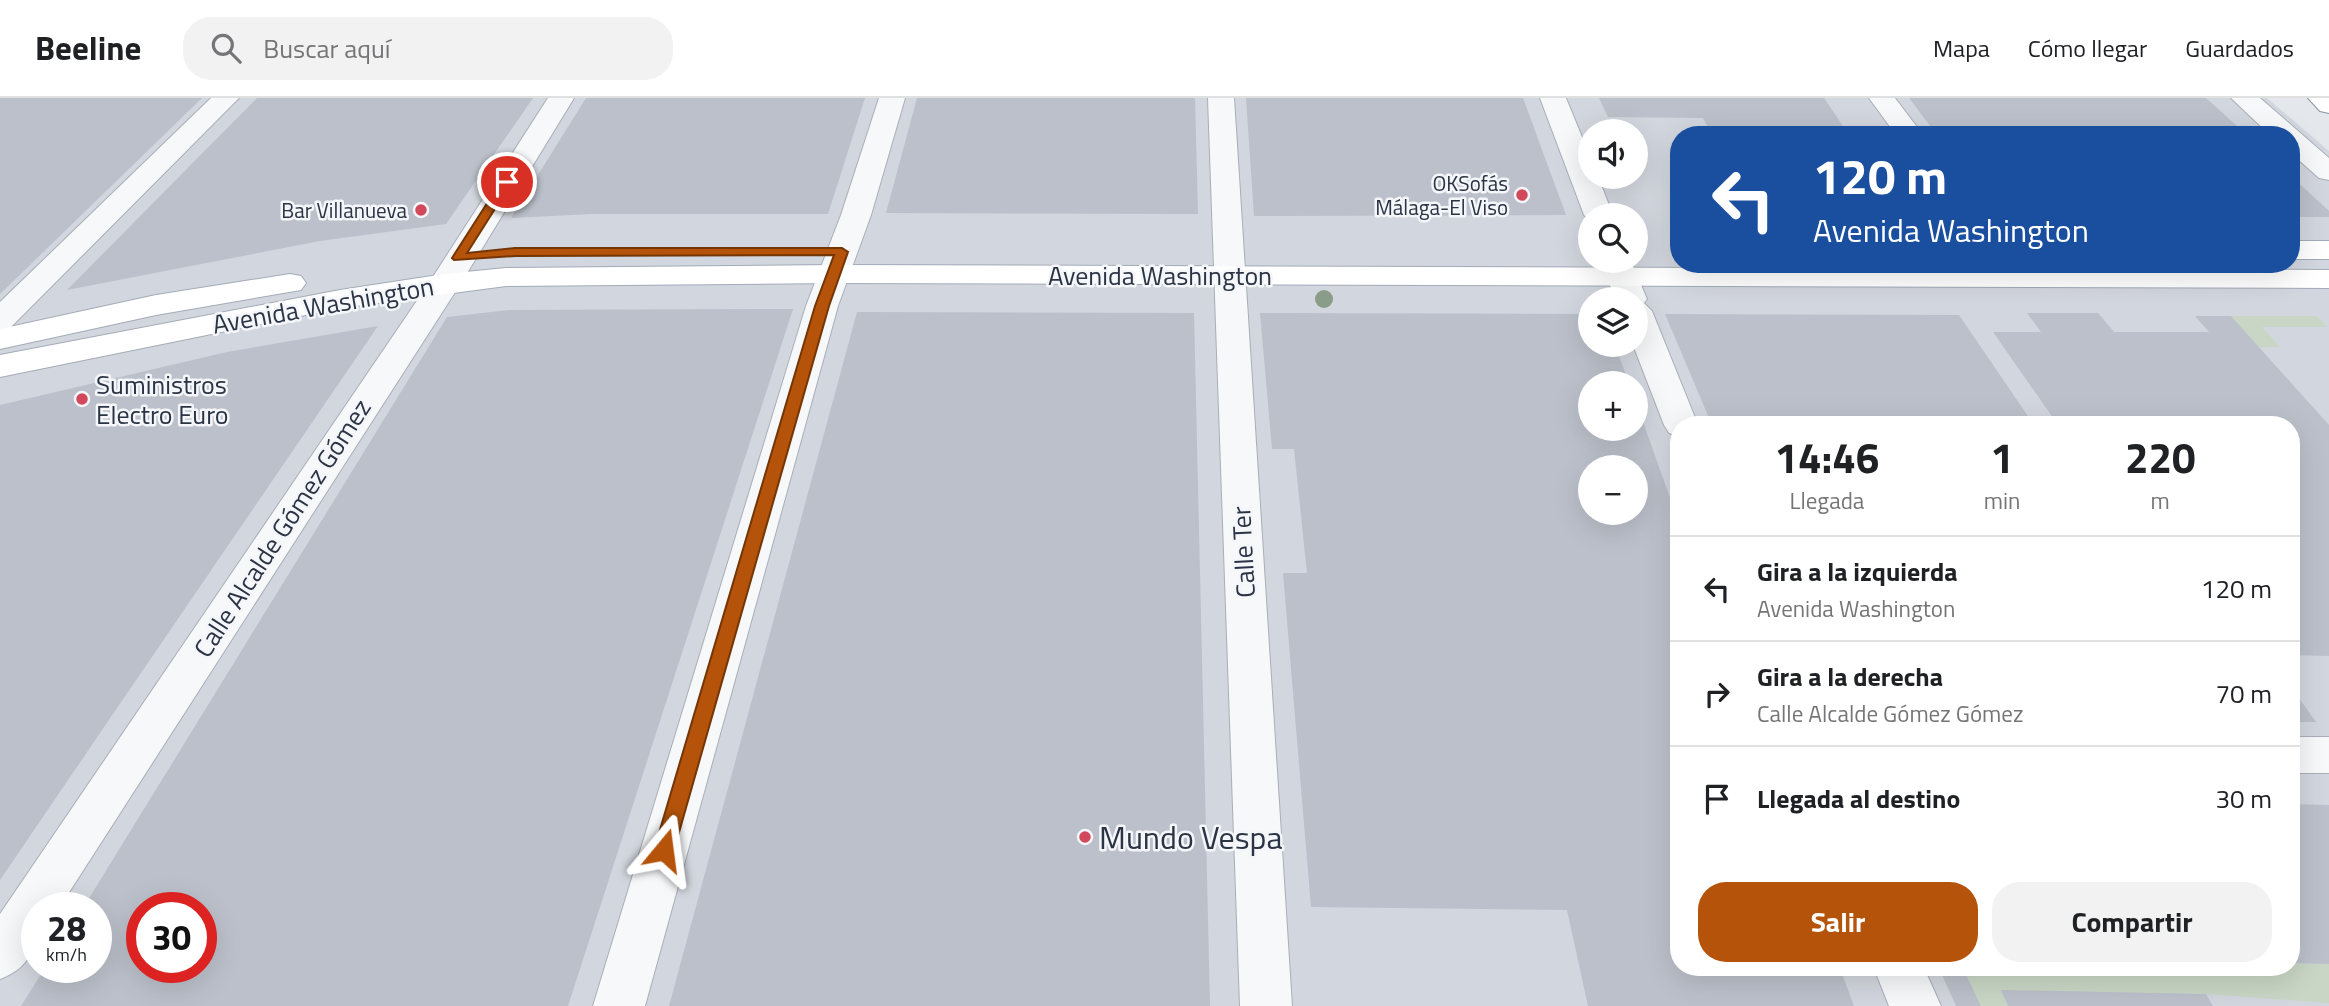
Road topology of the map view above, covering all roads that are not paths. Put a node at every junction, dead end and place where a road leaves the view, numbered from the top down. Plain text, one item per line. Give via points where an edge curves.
1 (226, 98) edge
2 (561, 98) edge
3 (892, 98) edge
4 (1221, 98) edge
5 (1553, 98) edge
6 (1882, 98) edge
7 (2244, 98) edge
8 (2320, 98) edge
9 (2329, 105) edge
10 (1903, 126) edge
11 (2276, 126) edge
12 (2300, 147) edge
13 (2329, 173) edge
14 (1594, 203) edge
15 (2300, 250) edge
16 (2329, 250) edge
17 (1578, 251) edge
18 (1670, 254) edge
19 (838, 263) junction
20 (1228, 263) junction
21 (1648, 263) edge
22 (451, 270) junction
23 (1578, 271) edge
24 (1648, 272) edge
25 (1670, 272) edge
26 (2090, 273) edge
27 (2329, 279) edge
28 (0, 320) edge
29 (0, 339) edge
30 (1648, 341) edge
31 (0, 366) edge
32 (1677, 416) edge
33 (2300, 755) edge
34 (2329, 755) edge
35 (2, 950) edge
36 (1902, 976) edge
37 (619, 1006) edge
38 (1266, 1006) edge
39 (1915, 1006) edge

1 - 28 street
2 - 22 street, Calle Alcalde Gómez Gómez
3 - 19 street
4 - 20 street, Calle Ter
5 - 14 street
6 - 10 street
7 - 11 street
8 - 9 main road
12 - 13 street
15 - 16 main road
17 - 20 main road, Avenida Washington
18 - 21 main road, Avenida Washington
19 - 20 main road, Avenida Washington
19 - 22 main road, Avenida Washington via 506,277
19 - 37 street
20 - 23 main road, Avenida Washington
20 - 38 street, Calle Ter
22 - 29 main road, Avenida Washington via 372,269 156,305
22 - 31 main road, Avenida Washington via 340,299
22 - 35 street, Calle Alcalde Gómez Gómez
24 - 25 main road, Avenida Washington
26 - 27 main road, Avenida Washington
30 - 32 street
33 - 34 street
36 - 39 street

